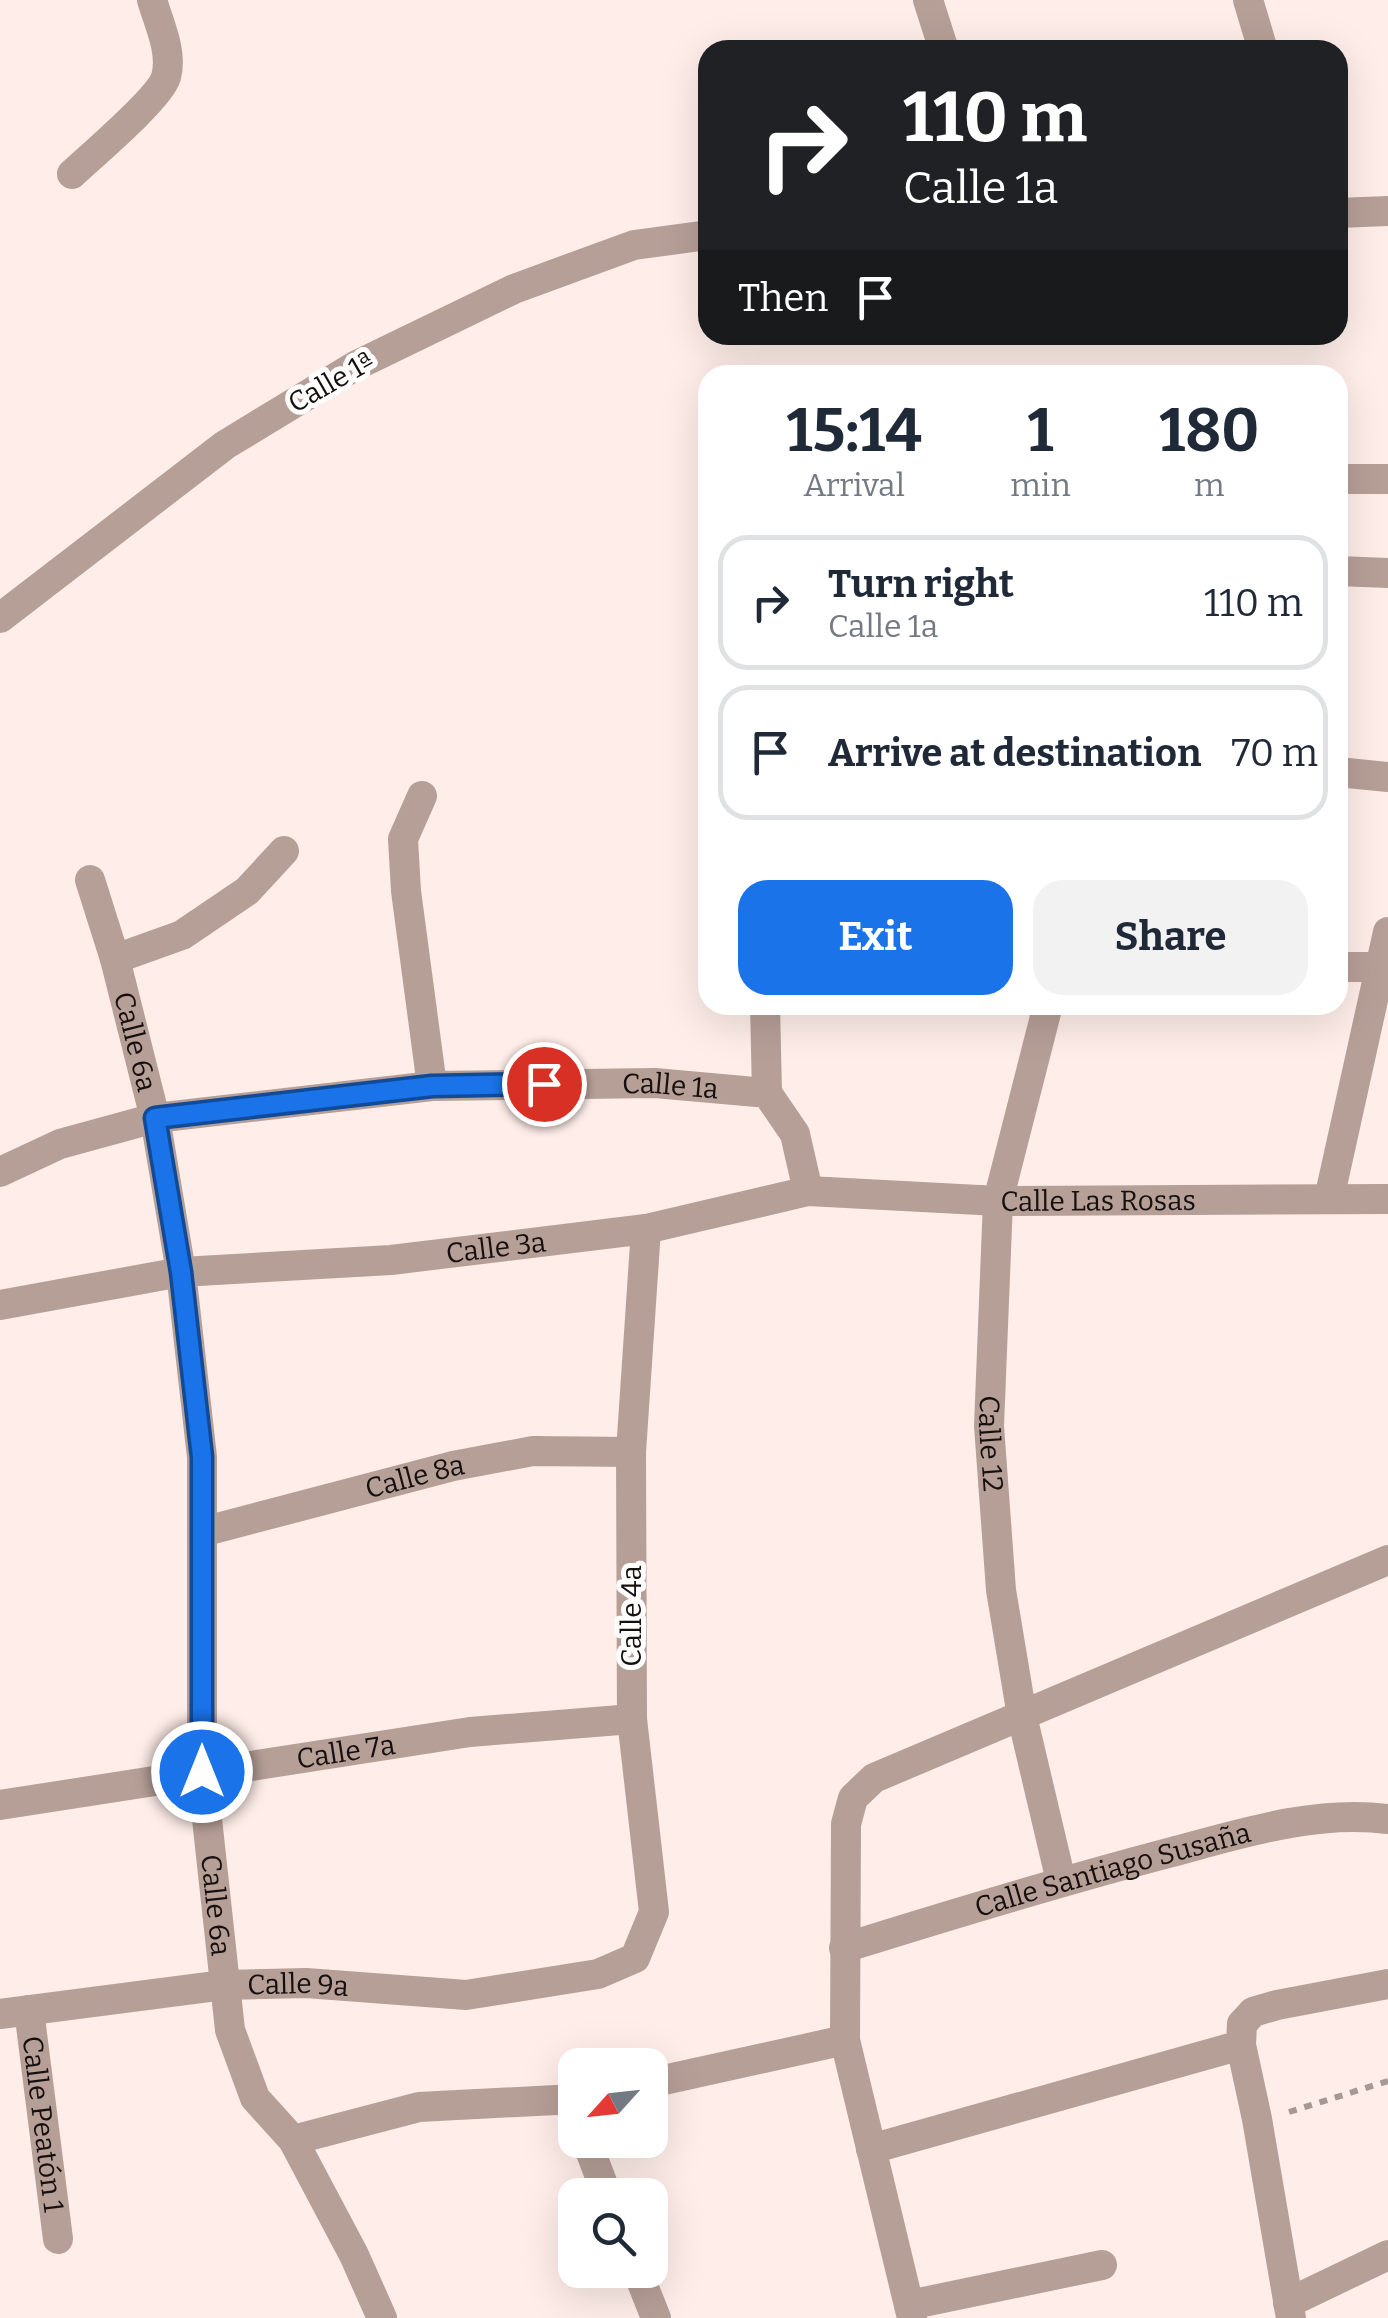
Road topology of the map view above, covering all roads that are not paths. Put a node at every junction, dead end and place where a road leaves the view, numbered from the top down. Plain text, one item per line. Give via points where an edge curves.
1 (152, 0) edge
2 (928, 0) edge
3 (1248, 0) edge
4 (941, 40) edge
5 (1260, 40) edge
6 (72, 174) dead end
7 (1388, 211) edge
8 (1348, 212) edge
9 (698, 236) edge
10 (1388, 479) edge
11 (1348, 480) edge
12 (1348, 572) edge
13 (1388, 573) edge
14 (0, 618) edge
15 (1348, 773) edge
16 (1388, 777) edge
17 (422, 796) dead end
18 (284, 851) dead end
19 (90, 880) dead end
20 (1388, 932) edge
21 (116, 959) junction
22 (1348, 967) edge
23 (1384, 967) edge
24 (764, 1015) edge
25 (1045, 1015) edge
26 (432, 1086) junction
27 (767, 1093) junction
28 (155, 1118) junction
29 (0, 1172) edge
30 (808, 1192) junction
31 (1330, 1199) junction
32 (1388, 1199) edge
33 (998, 1200) junction
34 (646, 1229) junction
35 (181, 1272) junction
36 (0, 1305) edge
37 (631, 1452) junction
38 (202, 1532) junction
39 (1388, 1560) edge
40 (1022, 1716) junction
41 (632, 1719) junction
42 (202, 1772) junction
43 (0, 1806) edge
44 (1388, 1820) edge
45 (1061, 1880) junction
46 (844, 1948) junction
47 (598, 1974) joint
48 (1388, 1984) edge
49 (224, 1985) junction
50 (15, 2012) edge
51 (846, 2040) junction
52 (1241, 2045) junction
53 (668, 2079) edge
54 (558, 2104) edge
55 (293, 2140) junction
56 (871, 2149) junction
57 (58, 2239) dead end
58 (1388, 2255) edge
59 (1102, 2264) dead end
60 (644, 2288) edge
61 (1290, 2310) edge
62 (910, 2312) edge
63 (382, 2318) edge
64 (656, 2318) edge

1 - 6 street via 168,52 166,80
2 - 4 street
3 - 5 street
7 - 8 street
9 - 14 street, Calle 1ª via 634,245 514,289 355,366 225,445
10 - 11 street
12 - 13 street
15 - 16 street
17 - 26 street via 403,839
18 - 21 street via 246,891 182,934
19 - 21 street, Calle 6a
20 - 23 street
21 - 28 street, Calle 6a
22 - 23 street
23 - 31 street
24 - 27 street
25 - 33 street, Calle 12
26 - 27 street, Calle 1a via 655,1083
26 - 28 street, Calle 1a
27 - 30 street via 795,1134
28 - 29 street, Calle 1a via 60,1144
28 - 35 street, Calle 6a
30 - 33 street, Calle Las Rosas
30 - 34 street, Calle 3a
31 - 32 street, Calle Las Rosas
31 - 33 street, Calle Las Rosas
33 - 40 street, Calle 12 via 990,1426 1000,1590
34 - 35 street, Calle 3a via 391,1260
34 - 37 street, Calle 4a
35 - 36 street, Calle 3a
35 - 38 street, Calle 6a via 202,1457
37 - 38 street, Calle 8a via 533,1450
37 - 41 street, Calle 4a
38 - 42 street, Calle 6a
39 - 40 street
40 - 45 street, Calle 12
40 - 46 street via 874,1778 853,1798 846,1824
41 - 42 street, Calle 7a via 470,1732
41 - 47 street, Calle 4a via 654,1912 635,1958
42 - 43 street, Calle 7a
42 - 49 street, Calle 6a
44 - 45 street, Calle Santiago Susaña via 1287,1822
45 - 46 street, Calle Santiago Susaña
46 - 51 street
47 - 49 street, Calle 9a via 466,1996 306,1983
48 - 52 street via 1252,2012 1242,2024
49 - 50 street, Calle 9a
49 - 55 street, Calle 6a via 230,2030 255,2098
50 - 57 street, Calle Peatón 1
51 - 53 street
51 - 56 street
52 - 56 street
52 - 61 street
54 - 55 street via 418,2107
55 - 63 street, Calle 6a
56 - 62 street
58 - 61 street
59 - 62 street
60 - 64 street

